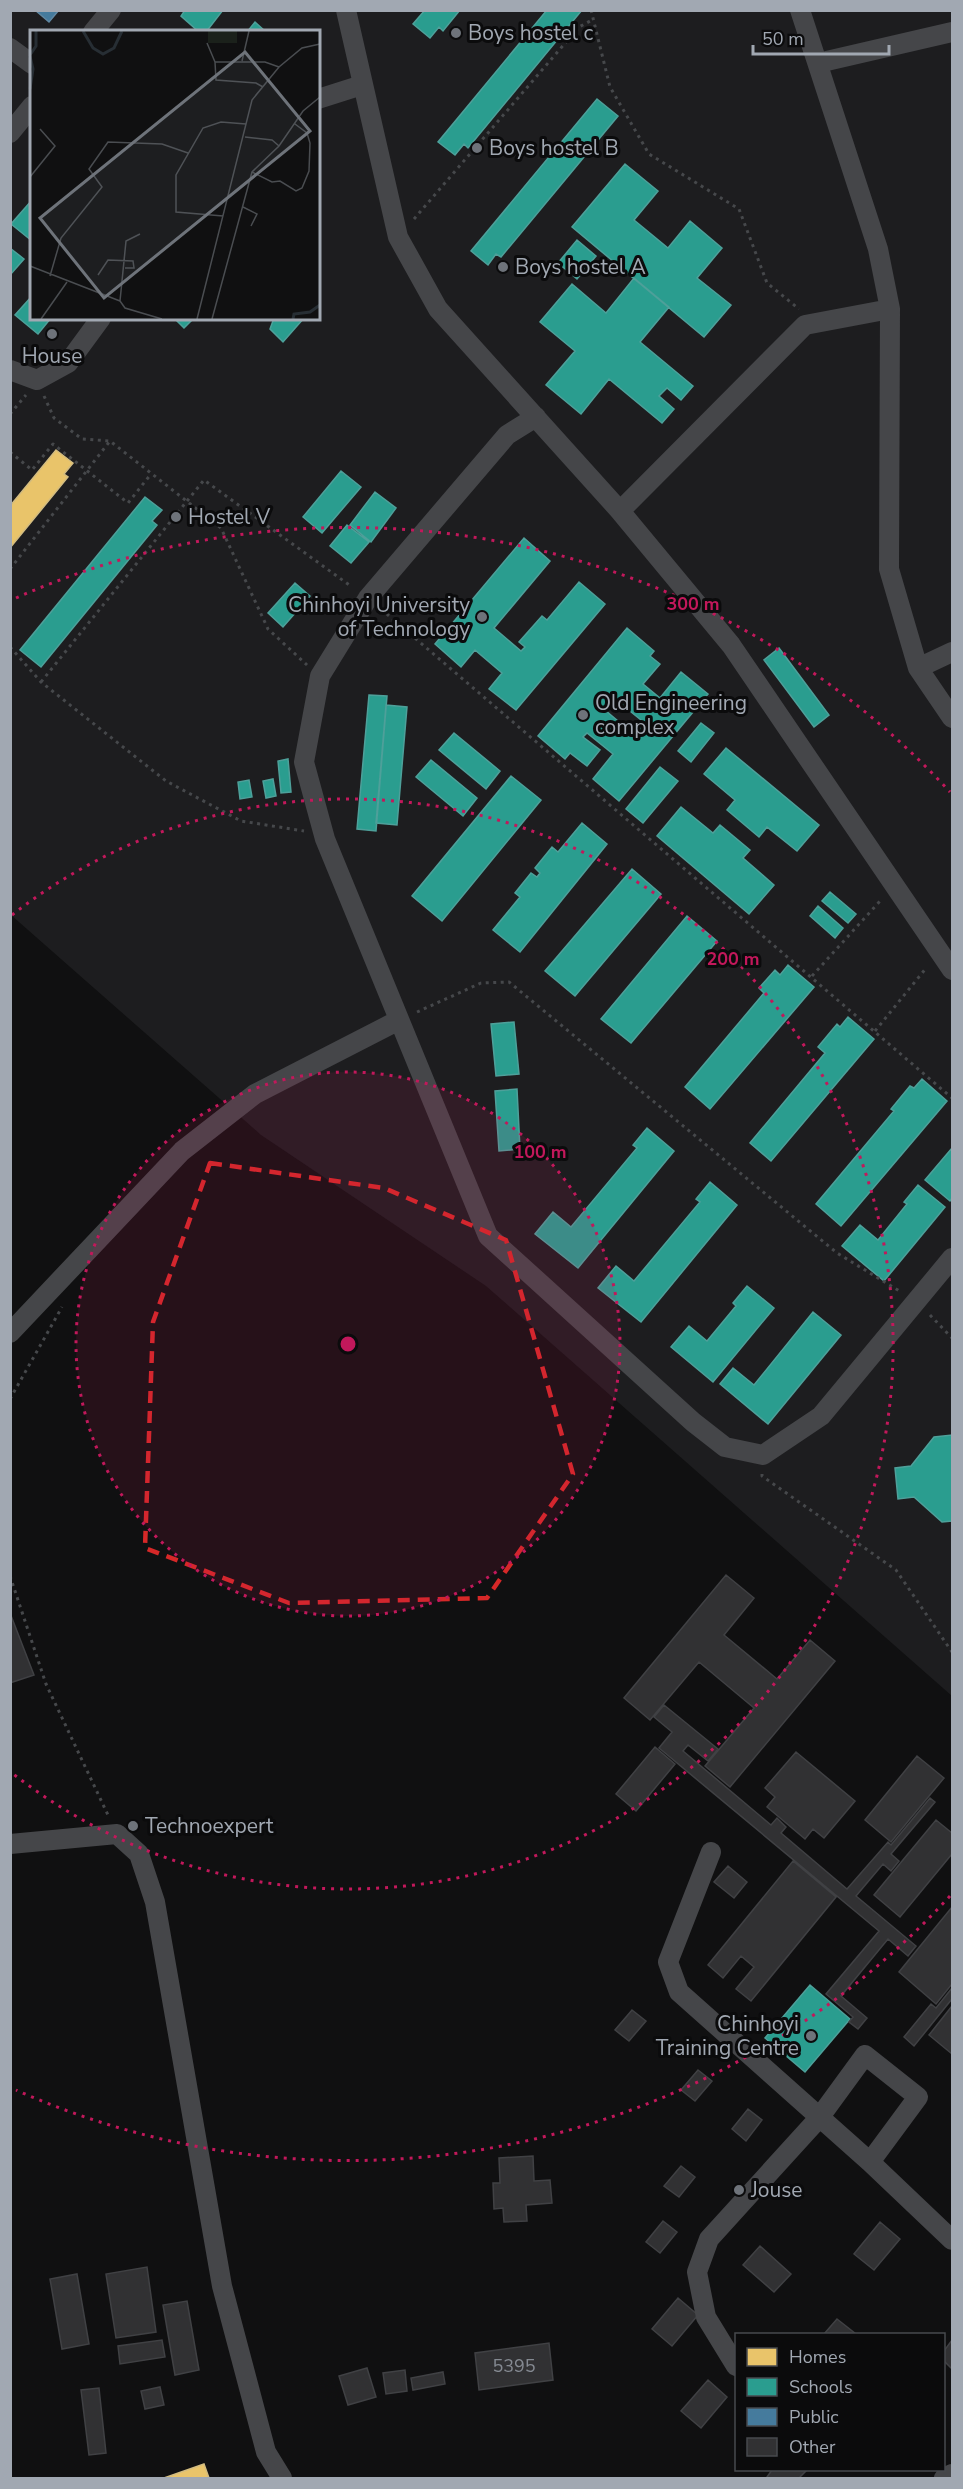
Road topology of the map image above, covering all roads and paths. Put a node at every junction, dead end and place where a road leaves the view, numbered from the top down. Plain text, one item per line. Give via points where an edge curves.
1 (111, 10) edge
2 (346, 10) edge
3 (591, 10) edge
4 (800, 10) edge
5 (592, 20) junction
6 (95, 30) edge
7 (952, 32) edge
8 (10, 48) edge
9 (30, 63) edge
10 (818, 63) junction
11 (362, 85) junction
12 (320, 98) edge
13 (30, 108) edge
14 (10, 133) edge
15 (398, 237) junction
16 (890, 309) junction
17 (100, 320) edge
18 (805, 325) junction
19 (10, 370) edge
20 (37, 380) junction
21 (536, 417) junction
22 (110, 441) junction
23 (10, 453) edge
24 (88, 471) junction
25 (151, 474) junction
26 (187, 500) junction
27 (620, 511) junction
28 (10, 569) edge
29 (368, 598) junction
30 (10, 647) edge
31 (952, 652) edge
32 (918, 668) junction
33 (320, 676) junction
34 (41, 682) junction
35 (952, 718) edge
36 (325, 839) junction
37 (896, 888) junction
38 (947, 963) edge
39 (812, 976) junction
40 (399, 1020) junction
41 (875, 1031) junction
42 (952, 1096) edge
43 (952, 1258) edge
44 (65, 1301) dead end
45 (916, 1301) junction
46 (10, 1333) edge
47 (952, 1338) edge
48 (10, 1399) edge
49 (763, 1455) junction
50 (10, 1576) edge
51 (952, 1652) edge
52 (117, 1834) junction
53 (10, 1845) edge
54 (711, 1852) dead end
55 (819, 2118) junction
56 (870, 2162) junction
57 (952, 2240) edge
58 (735, 2364) edge
59 (952, 2474) edge
60 (282, 2478) edge
61 (944, 2478) edge

1 - 6 lane
2 - 11 lane
3 - 5 path
4 - 10 lane
5 - 15 path via 579,27
5 - 18 path via 610,87 649,154 739,209 767,282 798,307
7 - 10 lane
8 - 9 lane
10 - 16 lane via 878,249
11 - 12 lane
11 - 15 lane
13 - 14 lane
15 - 21 lane via 438,309
16 - 18 lane
16 - 32 lane via 889,569
17 - 20 lane via 68,363
18 - 27 lane
19 - 20 lane
20 - 22 path via 54,418 82,439
21 - 27 lane
21 - 29 lane via 507,435
22 - 24 path
22 - 25 path
23 - 24 path via 32,470 53,444
24 - 25 path via 128,503
24 - 28 path
25 - 26 path
26 - 29 path via 204,480
26 - 33 path via 221,528 268,629
26 - 34 path
27 - 37 lane via 731,645
29 - 33 lane
29 - 39 path
30 - 34 path
31 - 32 lane
32 - 35 lane
33 - 36 lane via 304,762
34 - 36 path via 166,781 240,821 298,830
36 - 40 lane
37 - 38 lane
37 - 39 path via 876,904
38 - 41 path via 924,969
39 - 41 path
40 - 45 path via 482,983 509,982 837,1253
40 - 46 lane via 255,1094 182,1151
40 - 49 lane via 488,1236 693,1422 725,1447
41 - 42 path
43 - 45 lane
44 - 48 path
45 - 47 path
45 - 49 lane via 821,1416
49 - 51 path via 762,1476 896,1570
50 - 52 path via 46,1684
52 - 53 lane
52 - 60 lane via 140,1854 155,1902 222,2286 266,2452
54 - 55 lane via 668,1962 679,1992
55 - 56 lane
55 - 56 lane via 865,2055 918,2097
55 - 58 lane via 709,2239 696,2272 706,2317
56 - 57 lane
59 - 61 lane

